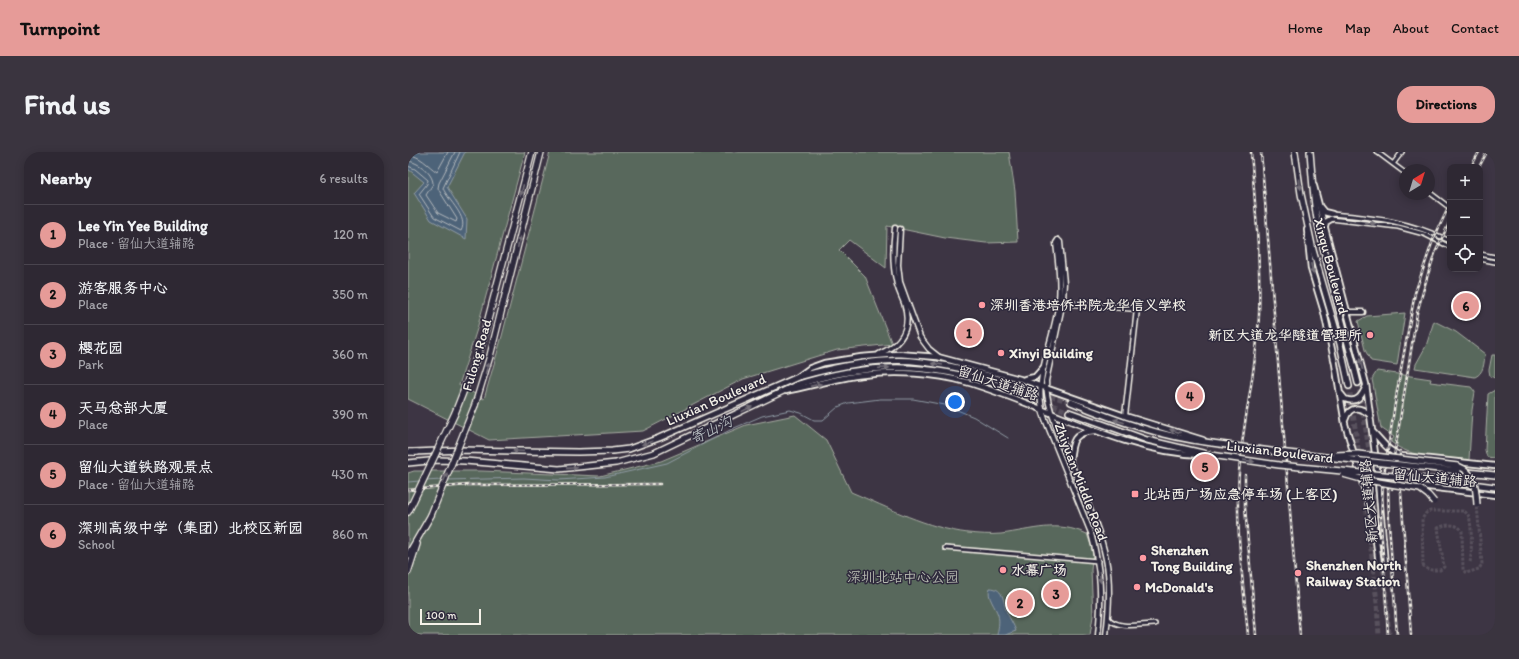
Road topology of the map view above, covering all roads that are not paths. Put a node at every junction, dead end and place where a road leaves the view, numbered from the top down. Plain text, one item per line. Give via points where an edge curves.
1 (532, 152) edge
2 (541, 152) edge
3 (1295, 152) edge
4 (1310, 152) edge
5 (1376, 152) edge
6 (1402, 152) edge
7 (1393, 164) junction
8 (1399, 169) edge
9 (1312, 178) junction
10 (1435, 197) edge
11 (1447, 206) edge
12 (1320, 207) junction
13 (1332, 214) joint
14 (1306, 216) junction
15 (1331, 219) joint
16 (1325, 226) junction
17 (1447, 240) edge
18 (1447, 246) edge
19 (1483, 255) edge
20 (1495, 257) edge
21 (1483, 260) edge
22 (1495, 262) edge
23 (1061, 303) junction
24 (1348, 312) junction
25 (1363, 312) dead end
26 (879, 354) junction
27 (944, 358) junction
28 (1044, 367) junction
29 (798, 377) junction
30 (1020, 379) junction
31 (1358, 384) tunnel mouth
32 (1366, 384) junction
33 (1040, 386) junction
34 (1349, 386) tunnel mouth
35 (1046, 388) junction
36 (1339, 388) junction
37 (1029, 389) tunnel mouth
38 (778, 393) junction
39 (1025, 394) tunnel mouth
40 (1071, 402) tunnel mouth
41 (1040, 408) junction
42 (1069, 412) tunnel mouth
43 (1052, 413) junction
44 (1125, 416) junction
45 (1371, 416) junction
46 (1345, 424) junction
47 (1098, 431) junction
48 (1373, 432) junction
49 (1212, 443) junction
50 (408, 452) edge
51 (417, 452) joint
52 (1208, 455) junction
53 (1314, 455) junction
54 (1070, 461) junction
55 (408, 463) edge
56 (1495, 466) edge
57 (1329, 470) junction
58 (1495, 475) edge
59 (1495, 487) edge
60 (1495, 494) edge
61 (1379, 495) junction
62 (1434, 502) dead end
63 (1477, 505) tunnel mouth
64 (410, 509) edge
65 (421, 533) junction
66 (1377, 540) junction
67 (1383, 540) junction
68 (945, 548) dead end
69 (408, 555) edge
70 (1098, 561) junction
71 (408, 572) edge
72 (1108, 618) junction
73 (1155, 624) dead end
74 (1098, 635) edge
75 (1106, 635) edge

1 -> 64 highway, Fulong Road, bridge via 481,346 455,413
65 -> 2 highway, Fulong Road, bridge via 431,515 482,384
3 -> 14 main road, Xinqu Boulevard
4 - 9 main road, Xinqu Boulevard
5 - 7 street
6 - 7 street
7 - 8 street
9 - 12 main road, 新区大道辅路
9 - 31 main road, Xinqu Boulevard via 1326,259
10 - 11 street
12 - 13 main road via 1324,212
12 - 16 main road, 新区大道辅路
13 - 17 street via 1395,221
14 - 34 main road, Xinqu Boulevard
14 -> 36 main road, 新区大道辅路 via 1311,269 1328,332
15 - 16 main road
15 -> 18 street via 1398,227 1424,234
16 - 24 main road, 新区大道辅路
19 - 20 street
21 - 22 street
23 - 23 street via 1063,272 1058,240 1056,243
23 - 28 street, Zhiyuan Middle Road
23 - 35 street
23 - 44 street via 1137,309
24 - 25 street
32 -> 24 main road, 新区大道辅路
26 - 27 main road, 留仙大道辅路
26 - 27 street via 894,346 903,336 907,324 906,310 894,271 894,248 898,228 899,269 903,290 920,337 933,354
26 - 29 main road, 留仙大道辅路 via 824,363 810,368
27 - 30 main road, 留仙大道辅路
28 - 30 main road via 1035,377
28 - 33 street, Zhiyuan Middle Road
37 -> 29 main road, Liuxian Boulevard via 963,369 905,361 846,366
29 -> 51 main road, Liuxian Boulevard via 629,449 578,452
30 - 33 main road, 留仙大道辅路
32 - 36 main road via 1362,396 1354,401 1345,399
32 - 45 main road, 新区大道辅路
33 - 35 main road, 留仙大道辅路
33 - 41 street, Zhiyuan Middle Road
35 - 43 street, Zhiyuan Middle Road
35 - 44 main road, 留仙大道辅路
36 - 46 main road, 新区大道辅路
38 -> 39 main road, Liuxian Boulevard via 816,378 841,372 910,367 975,378
38 -> 41 main road, 留仙大道辅路 via 864,375 912,374 965,382
55 -> 38 main road, Liuxian Boulevard via 465,461 560,469 616,463 654,453
49 -> 40 main road, Liuxian Boulevard via 1154,432 1105,417
41 - 43 main road, 留仙大道辅路
41 - 70 street, Zhiyuan Middle Road via 1091,533
42 - 52 main road, Liuxian Boulevard via 1147,440
43 - 47 main road, 留仙大道辅路
43 - 54 street, Zhiyuan Middle Road
49 -> 44 main road, 留仙大道辅路
45 - 46 main road via 1356,408 1348,413
45 - 48 main road, 新区大道辅路
46 - 66 main road, 新区大道辅路 via 1371,510
47 - 52 main road, 留仙大道辅路 via 1158,450
47 - 54 main road via 1087,431 1074,439
48 - 56 main road, 留仙大道辅路 via 1389,450 1402,456
48 - 61 main road, 新区大道辅路
49 - 53 main road, Liuxian Boulevard, bridge
50 - 51 highway
52 -> 57 main road, Liuxian Boulevard, bridge
53 - 58 main road, Liuxian Boulevard, bridge
53 - 63 main road, bridge via 1358,454 1458,466 1472,478
54 - 72 street, Zhiyuan Middle Road via 1105,554 1108,571
57 - 59 main road, Liuxian Boulevard, bridge
57 - 62 main road, bridge via 1420,490
60 - 61 main road, 留仙大道辅路 via 1390,483 1383,485
61 - 67 main road, 新区大道辅路
65 - 69 highway, Fulong Road
65 - 71 highway
66 - 67 main road
66 - 67 main road, 新区大道辅路 via 1379,564 1385,564
68 - 70 street
70 -> 74 street, Zhiyuan Middle Road via 1101,592
72 - 73 street via 1113,623 1121,625
72 - 75 street, Zhiyuan Middle Road

